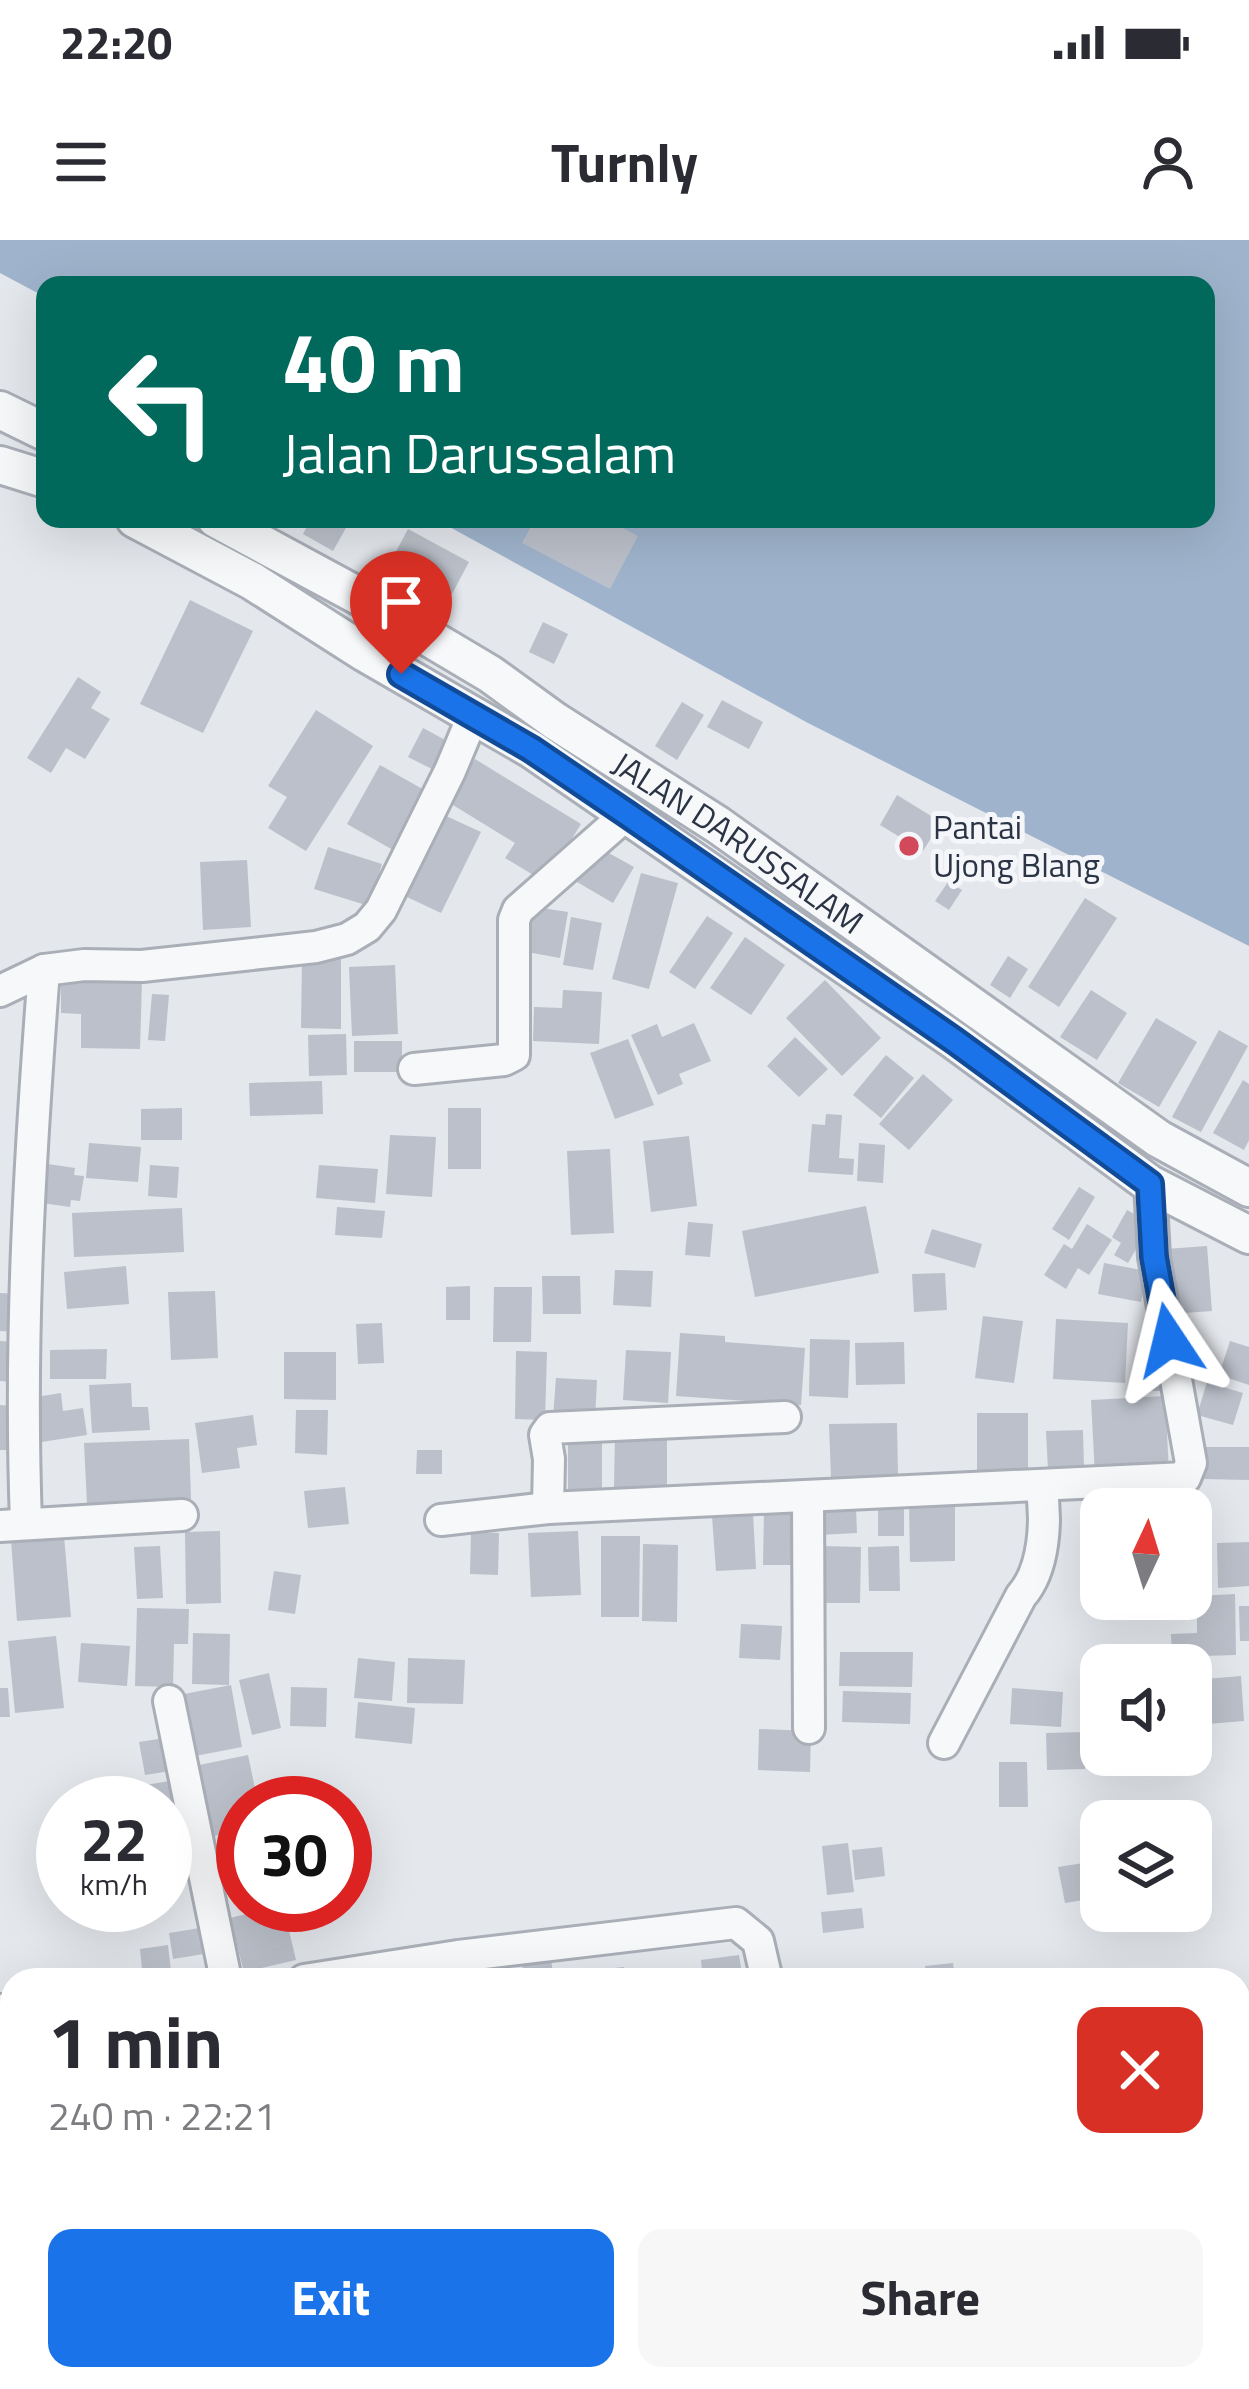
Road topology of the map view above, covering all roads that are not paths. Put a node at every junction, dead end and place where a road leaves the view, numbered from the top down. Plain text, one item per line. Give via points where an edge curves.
1 (0, 410) edge
2 (36, 428) edge
3 (0, 465) edge
4 (36, 476) edge
5 (152, 528) edge
6 (233, 528) edge
7 (473, 716) junction
8 (627, 814) junction
9 (44, 970) junction
10 (0, 991) edge
11 (414, 1069) dead end
12 (1150, 1184) junction
13 (1249, 1188) edge
14 (1249, 1235) edge
15 (785, 1417) dead end
16 (1041, 1485) junction
17 (808, 1497) junction
18 (548, 1508) junction
19 (182, 1515) dead end
20 (441, 1520) dead end
21 (13, 1524) edge
22 (169, 1701) dead end
23 (809, 1728) dead end
24 (944, 1743) dead end
25 (224, 1968) edge
26 (381, 1968) edge
27 (764, 1968) edge

1 - 2 street
3 - 4 street
5 - 7 street, JALAN DARUSSALAM
6 - 13 street, JALAN DARUSSALAM via 490,674 718,825 1159,1139
7 - 8 street, JALAN DARUSSALAM
7 - 9 street via 368,927 316,947
8 - 11 street via 518,910 514,1055
8 - 12 street, JALAN DARUSSALAM
9 - 10 street
9 - 21 street
12 - 14 street, JALAN DARUSSALAM
12 - 16 street via 1189,1473
15 - 18 street via 550,1428
16 - 17 street
16 - 24 street via 1042,1537 1029,1587
17 - 18 street
17 - 23 street
18 - 20 street
19 - 21 street
22 - 25 street
26 - 27 street via 736,1923 758,1941

